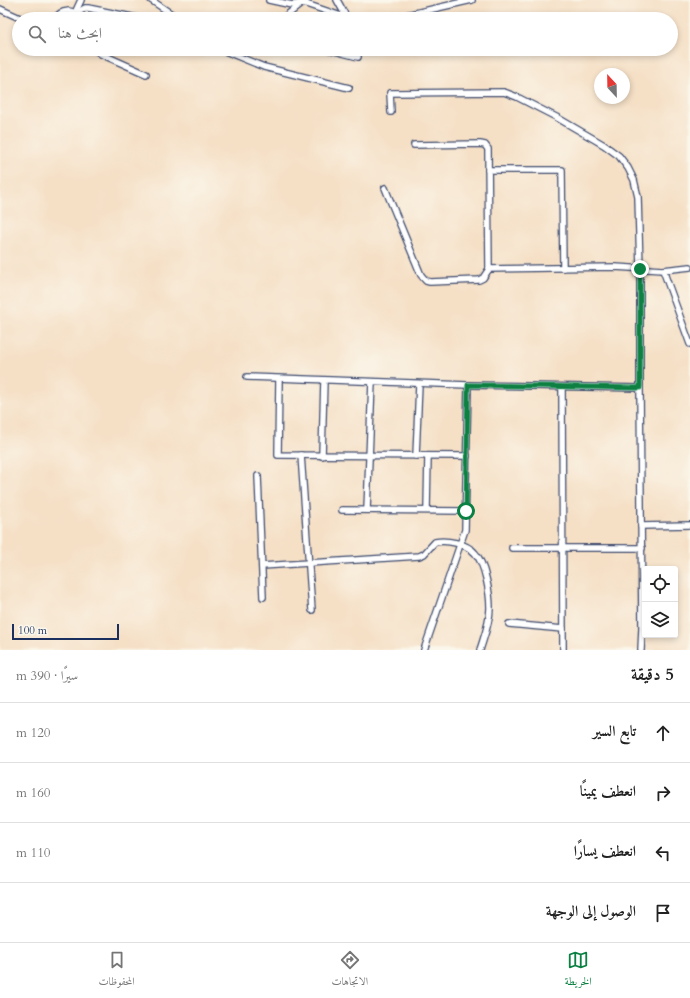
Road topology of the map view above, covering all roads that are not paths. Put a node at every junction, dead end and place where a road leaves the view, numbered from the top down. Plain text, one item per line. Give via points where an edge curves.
1 (81, 0) edge
2 (152, 0) edge
3 (269, 0) edge
4 (337, 0) edge
5 (472, 0) edge
6 (305, 2) edge
7 (0, 9) edge
8 (77, 12) edge
9 (80, 12) edge
10 (108, 12) edge
11 (169, 12) edge
12 (291, 12) edge
13 (330, 12) edge
14 (344, 12) edge
15 (420, 12) edge
16 (12, 14) edge
17 (106, 56) edge
18 (239, 56) edge
19 (354, 56) edge
20 (358, 57) dead end
21 (146, 74) dead end
22 (349, 88) dead end
23 (391, 112) dead end
24 (414, 145) dead end
25 (488, 170) junction
26 (385, 188) dead end
27 (690, 267) edge
28 (563, 268) junction
29 (489, 269) junction
30 (640, 269) junction
31 (663, 270) junction
32 (690, 344) edge
33 (246, 378) dead end
34 (279, 379) junction
35 (324, 380) junction
36 (372, 382) junction
37 (419, 384) junction
38 (468, 385) junction
39 (562, 386) junction
40 (640, 388) junction
41 (301, 456) junction
42 (322, 456) junction
43 (370, 456) junction
44 (416, 456) junction
45 (428, 456) junction
46 (467, 456) junction
47 (258, 476) dead end
48 (342, 510) dead end
49 (367, 510) junction
50 (427, 510) junction
51 (466, 511) junction
52 (690, 525) edge
53 (641, 526) junction
54 (460, 545) junction
55 (512, 548) dead end
56 (563, 548) junction
57 (642, 548) junction
58 (308, 563) junction
59 (262, 566) junction
60 (263, 597) dead end
61 (312, 610) dead end
62 (509, 624) dead end
63 (563, 629) junction
64 (424, 650) edge
65 (480, 650) edge
66 (563, 650) edge
67 (641, 650) edge

1 - 8 street
2 - 11 street
3 - 6 street via 292,5
4 - 14 street
5 - 15 street
6 - 12 street
6 - 13 street
7 - 16 street
9 - 10 street via 88,8
17 - 21 street
18 - 22 street via 264,67
19 - 20 street
23 - 30 street via 390,93 504,92 556,117 604,145 619,156 634,180 638,197
24 - 25 street via 485,145 488,149
25 - 28 street via 562,170
25 - 29 street
26 - 29 street via 421,275 426,281 479,280 484,278
27 - 31 street
28 - 29 street
28 - 30 street
30 - 31 street
30 - 40 street
31 - 32 street
33 - 34 street
34 - 35 street
34 - 41 street via 278,456
35 - 36 street
35 - 42 street
36 - 37 street
36 - 43 street
37 - 38 street
37 - 44 street
38 - 39 street
38 - 46 street
39 - 40 street
39 - 56 street
40 - 53 street
41 - 42 street
41 - 58 street
42 - 43 street
43 - 44 street
43 - 49 street
44 - 45 street
45 - 46 street
45 - 50 street
46 - 51 street
47 - 59 street
48 - 49 street
49 - 50 street
50 - 51 street
51 - 54 street via 465,530
52 - 53 street
53 - 57 street
54 - 58 street via 441,541 435,542 419,556
54 - 64 street
54 - 65 street via 475,553 482,563 488,591 490,609
55 - 56 street
56 - 57 street
56 - 63 street
57 - 67 street
58 - 59 street
58 - 61 street
59 - 60 street
62 - 63 street
63 - 66 street

